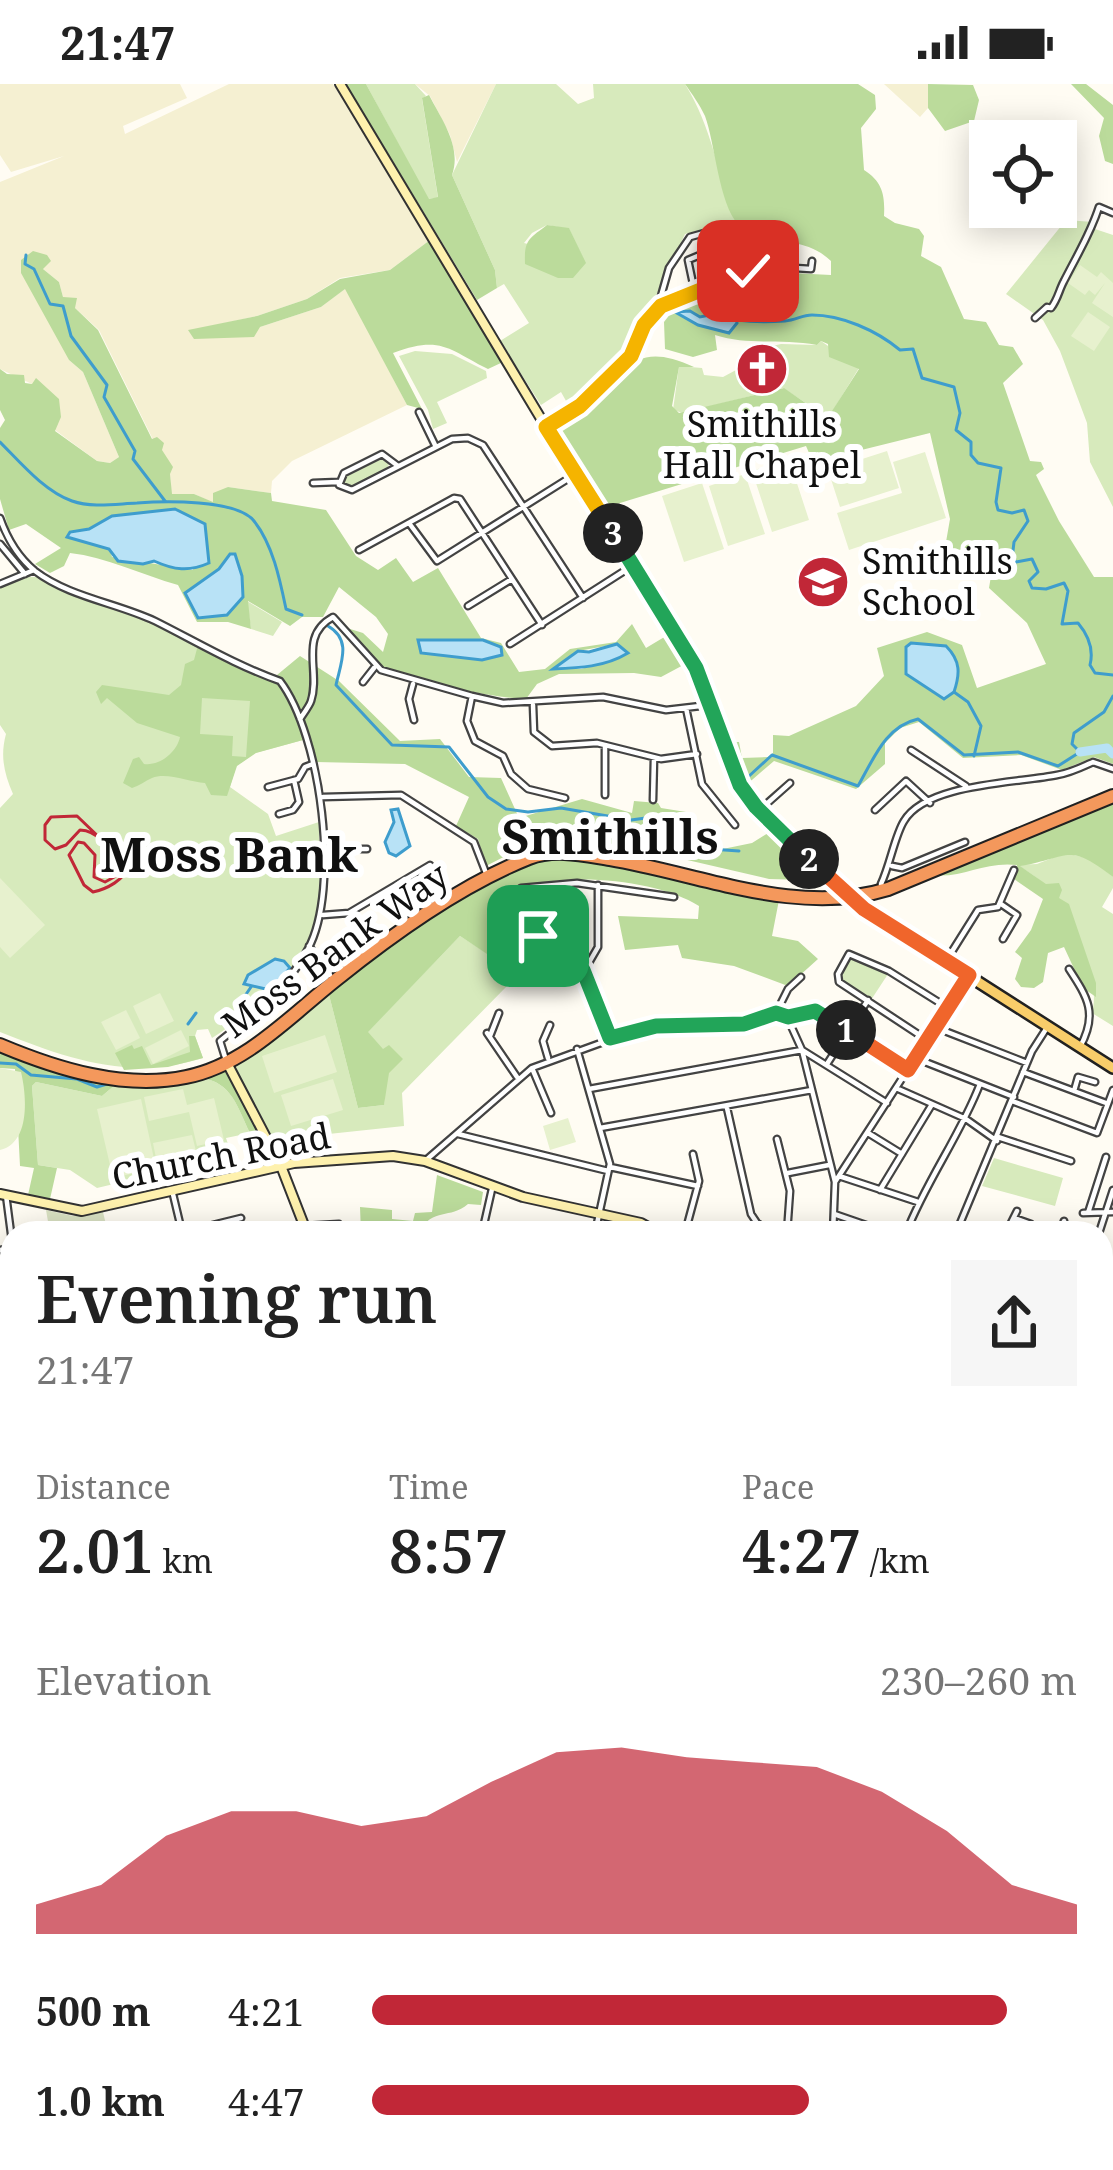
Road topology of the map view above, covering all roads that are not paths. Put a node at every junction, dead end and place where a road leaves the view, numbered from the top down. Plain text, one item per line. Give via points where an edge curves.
1 (340, 84) edge
2 (1113, 213) edge
3 (717, 248) dead end
4 (748, 251) dead end
5 (761, 258) dead end
6 (812, 260) dead end
7 (779, 267) junction
8 (761, 275) dead end
9 (734, 280) junction
10 (695, 293) junction
11 (657, 310) junction
12 (1036, 318) dead end
13 (419, 412) dead end
14 (546, 427) junction
15 (436, 447) junction
16 (398, 466) junction
17 (576, 474) junction
18 (314, 482) dead end
19 (338, 482) junction
20 (524, 506) junction
21 (0, 518) edge
22 (410, 523) junction
23 (484, 532) junction
24 (0, 544) edge
25 (359, 550) dead end
26 (634, 565) junction
27 (34, 570) junction
28 (25, 574) junction
29 (512, 579) junction
30 (0, 584) edge
31 (584, 598) junction
32 (468, 606) dead end
33 (542, 625) junction
34 (511, 644) dead end
35 (375, 667) junction
36 (363, 682) dead end
37 (413, 682) junction
38 (472, 696) junction
39 (533, 703) junction
40 (710, 705) junction
41 (686, 709) junction
42 (410, 716) dead end
43 (299, 720) junction
44 (605, 745) junction
45 (914, 750) dead end
46 (697, 754) junction
47 (654, 758) junction
48 (313, 764) junction
49 (1113, 769) edge
50 (294, 780) junction
51 (790, 783) dead end
52 (967, 787) junction
53 (268, 788) dead end
54 (1113, 794) edge
55 (605, 795) dead end
56 (321, 797) junction
57 (562, 799) dead end
58 (652, 800) dead end
59 (930, 802) junction
60 (759, 810) junction
61 (874, 810) dead end
62 (279, 814) dead end
63 (735, 825) dead end
64 (965, 842) dead end
65 (323, 849) junction
66 (367, 849) dead end
67 (430, 865) dead end
68 (890, 865) junction
69 (1014, 870) dead end
70 (486, 873) junction
71 (881, 884) junction
72 (598, 885) junction
73 (521, 888) dead end
74 (850, 895) junction
75 (669, 897) dead end
76 (1000, 904) junction
77 (320, 915) junction
78 (521, 933) dead end
79 (1003, 939) dead end
80 (309, 946) junction
81 (548, 958) junction
82 (946, 961) junction
83 (1070, 969) dead end
84 (583, 970) junction
85 (330, 974) junction
86 (969, 975) junction
87 (801, 976) dead end
88 (530, 977) dead end
89 (868, 1000) junction
90 (948, 1008) junction
91 (499, 1013) dead end
92 (776, 1013) junction
93 (788, 1017) junction
94 (550, 1025) dead end
95 (1048, 1026) junction
96 (935, 1028) junction
97 (848, 1032) junction
98 (610, 1038) junction
99 (928, 1040) junction
100 (0, 1041) edge
101 (1080, 1047) junction
102 (577, 1049) junction
103 (802, 1050) junction
104 (916, 1058) junction
105 (226, 1060) junction
106 (549, 1060) junction
107 (827, 1064) junction
108 (1027, 1064) junction
109 (532, 1068) junction
110 (1113, 1069) edge
111 (908, 1070) junction
112 (1023, 1072) junction
113 (517, 1077) junction
114 (1095, 1082) dead end
115 (980, 1084) junction
116 (896, 1088) junction
117 (589, 1089) junction
118 (812, 1090) junction
119 (1074, 1090) junction
120 (1113, 1090) edge
121 (1013, 1099) junction
122 (1106, 1102) junction
123 (887, 1103) junction
124 (727, 1106) junction
125 (931, 1106) junction
126 (550, 1113) dead end
127 (966, 1119) junction
128 (600, 1128) junction
129 (868, 1133) junction
130 (458, 1134) junction
131 (777, 1139) dead end
132 (998, 1139) junction
133 (693, 1154) dead end
134 (902, 1154) junction
135 (1106, 1156) dead end
136 (1071, 1161) dead end
137 (430, 1163) junction
138 (829, 1165) junction
139 (280, 1166) junction
140 (609, 1169) junction
141 (786, 1174) junction
142 (837, 1179) junction
143 (698, 1186) junction
144 (492, 1189) junction
145 (172, 1190) junction
146 (880, 1190) junction
147 (1113, 1190) edge
148 (3, 1195) edge
149 (918, 1202) junction
150 (692, 1208) junction
151 (706, 1212) dead end
152 (1110, 1212) edge
153 (834, 1214) junction
154 (598, 1215) junction
155 (241, 1218) dead end
156 (178, 1221) edge
157 (229, 1221) edge
158 (302, 1221) edge
159 (485, 1221) edge
160 (597, 1221) edge
161 (630, 1221) edge
162 (688, 1221) edge
163 (758, 1221) edge
164 (789, 1221) edge
165 (834, 1221) edge
166 (854, 1221) edge
167 (911, 1221) edge
168 (961, 1221) edge

1 - 14 street
2 - 12 street via 1099,208 1058,298
3 - 10 street via 688,260
4 - 11 street via 725,229 687,239
5 - 7 street
6 - 7 street via 811,269
7 - 9 street
8 - 9 street
9 - 10 street
10 - 11 street
11 - 14 street via 631,356
13 - 15 street
14 - 17 street
15 - 16 street
15 - 20 street via 460,437 484,445
16 - 19 street via 352,490
16 - 19 street via 382,454
17 - 20 street
17 - 26 street
18 - 19 street
20 - 23 street
20 - 31 street
21 - 27 street
22 - 23 street via 458,498
22 - 23 street via 437,561
22 - 25 street
23 - 29 street
24 - 28 street
26 - 31 street
26 - 40 street via 686,648
27 - 28 street
27 - 43 street via 280,681
28 - 30 street
29 - 32 street
29 - 33 street
31 - 33 street
33 - 34 street
35 - 36 street
35 - 37 street
35 - 43 street via 329,617 309,653 311,703
37 - 38 street
37 - 42 street
38 - 39 street
38 - 57 street via 467,722 475,741 503,756 528,789
39 - 41 street via 603,697
39 - 44 street via 534,732 546,743
40 - 41 street
40 - 60 street via 740,785
41 - 46 street
43 - 48 street
44 - 47 street
44 - 55 street
45 - 52 street
46 - 47 street
46 - 63 street via 705,790
47 - 58 street
48 - 50 street
48 - 56 street
49 - 52 street via 1093,762
50 - 53 street
50 - 62 street via 299,802
51 - 60 street
52 - 59 street
54 - 71 highway, Moss Bank Way
54 - 74 highway, Moss Bank Way via 888,889
56 - 65 street
56 - 70 street via 400,795 474,842
59 - 61 street via 906,781
59 - 68 street via 905,819
60 - 74 street
64 - 68 street via 902,868
65 - 66 street
65 - 77 street
67 - 77 street via 349,913
68 - 71 street
69 - 76 street
70 - 74 highway, Moss Bank Way via 528,852 566,847
70 - 85 highway, Moss Bank Way
71 - 74 highway, Moss Bank Way
72 - 73 street
72 - 75 street
72 - 84 street via 598,950
74 - 82 main road
74 - 105 highway, Moss Bank Way via 760,893 585,855 532,857 386,940
76 - 79 street via 1017,915
76 - 82 street via 978,910
77 - 80 street
78 - 81 street via 541,938
80 - 85 street
80 - 105 street via 263,1008 220,1041
81 - 84 street
81 - 88 street
82 - 86 main road
83 - 101 street via 1091,1007
84 - 98 street
85 - 105 highway, Moss Bank Way
86 - 90 street
86 - 95 main road
87 - 92 street
89 - 90 street via 838,980 849,954
89 - 97 street
89 - 99 street
90 - 96 street
91 - 113 street via 488,1036
92 - 93 street
92 - 98 street via 744,1024 656,1026
93 - 97 street via 817,1012
93 - 103 street
94 - 106 street via 542,1041
95 - 101 main road
95 - 108 street
96 - 99 street
96 - 108 street
97 - 107 street
97 - 111 street
98 - 102 street
99 - 104 street
100 - 105 highway, Moss Bank Way via 132,1074
101 - 110 main road
102 - 106 street
102 - 117 street
103 - 107 street
103 - 117 street
103 - 118 street
104 - 111 street
104 - 115 street
105 - 139 street
106 - 109 street
107 - 123 street
108 - 112 street
109 - 113 street
109 - 126 street
111 - 116 street
112 - 119 street
112 - 121 street
113 - 130 street
114 - 119 street via 1078,1076
115 - 121 street
115 - 127 street
116 - 123 street
116 - 125 street
117 - 128 street
118 - 124 street
118 - 138 street
119 - 122 street
120 - 122 street
121 - 122 street via 1096,1133
121 - 132 street
123 - 129 street
124 - 128 street
124 - 163 street
125 - 127 street
125 - 134 street
127 - 132 street
127 - 149 street
128 - 140 street
129 - 134 street
129 - 142 street
130 - 137 street
130 - 140 street
131 - 141 street
132 - 136 street
132 - 168 street
133 - 143 street
134 - 146 street
135 - 152 street via 1086,1213
137 - 139 street, Church Road via 365,1156
137 - 144 street, Church Road
138 - 141 street
138 - 142 street
139 - 145 street, Church Road
139 - 158 street
140 - 143 street
140 - 154 street
141 - 164 street
142 - 146 street
142 - 153 street
143 - 150 street
144 - 154 street, Church Road
144 - 159 street
145 - 148 street, Church Road via 82,1211
145 - 156 street
146 - 149 street
147 - 152 street
149 - 167 street
150 - 151 street
150 - 162 street
153 - 165 street
153 - 166 street
154 - 160 street
154 - 161 street, Church Road
155 - 157 street

